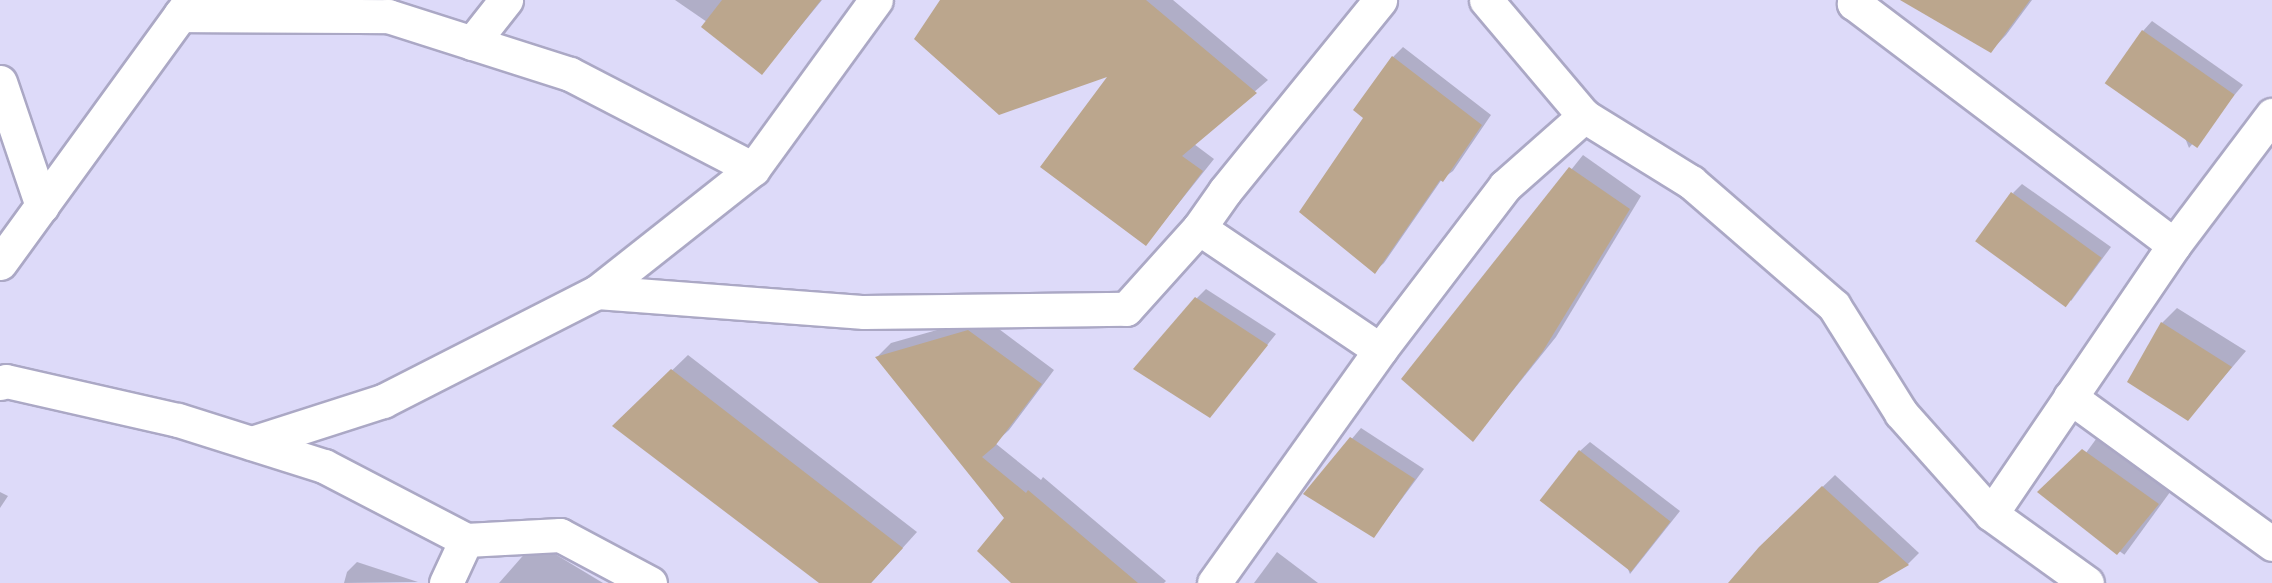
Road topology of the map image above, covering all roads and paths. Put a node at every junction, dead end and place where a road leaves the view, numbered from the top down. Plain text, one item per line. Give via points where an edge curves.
1 (506, 0) edge
2 (876, 0) edge
3 (1380, 0) edge
4 (1486, 0) edge
5 (1856, 0) edge
6 (186, 7) edge
7 (472, 43) junction
8 (0, 82) edge
9 (2272, 115) edge
10 (1584, 116) junction
11 (753, 169) junction
12 (42, 206) junction
13 (1199, 228) junction
14 (2174, 245) junction
15 (0, 263) edge
16 (597, 292) junction
17 (1380, 350) junction
18 (0, 383) edge
19 (2070, 397) junction
20 (252, 443) junction
21 (1991, 514) junction
22 (466, 540) junction
23 (2272, 544) edge
24 (446, 583) edge
25 (650, 583) edge
26 (1214, 583) edge
27 (2087, 583) edge

1 - 7 street
2 - 11 street
3 - 13 street
4 - 10 street
5 - 14 street via 1854,3
6 - 7 street via 388,16
6 - 12 street
7 - 11 street via 570,74
8 - 12 street
9 - 14 street
10 - 17 street via 1505,186
10 - 21 street via 1691,182 1833,306 1901,413
11 - 16 street
12 - 15 street
13 - 16 street via 1125,309 864,312
13 - 17 street
14 - 19 street
16 - 20 street via 383,401
17 - 26 street
18 - 20 street via 6,381 178,420
19 - 21 street
19 - 23 street
20 - 22 street via 324,466
21 - 27 street
22 - 24 street
22 - 25 street via 560,535

